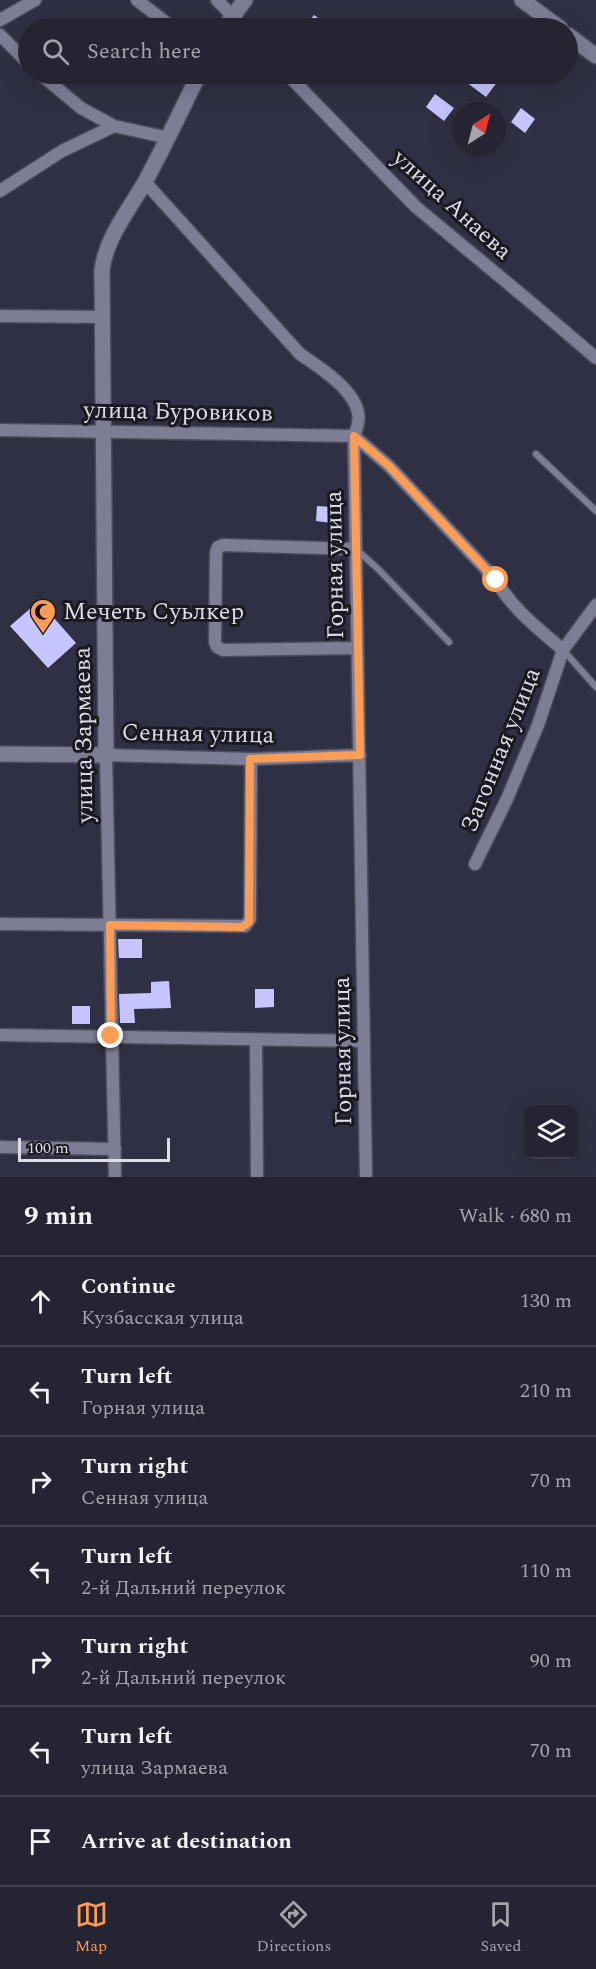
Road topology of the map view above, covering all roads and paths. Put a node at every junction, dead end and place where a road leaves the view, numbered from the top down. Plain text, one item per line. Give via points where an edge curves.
1 (35, 0) edge
2 (137, 0) edge
3 (217, 0) edge
4 (245, 0) edge
5 (522, 0) edge
6 (160, 18) edge
7 (226, 18) edge
8 (232, 18) edge
9 (546, 18) edge
10 (0, 20) edge
11 (0, 35) edge
12 (578, 42) edge
13 (18, 53) edge
14 (596, 56) edge
15 (52, 84) edge
16 (194, 84) edge
17 (297, 84) edge
18 (114, 126) junction
19 (169, 138) junction
20 (145, 182) junction
21 (0, 191) edge
22 (0, 316) edge
23 (102, 317) junction
24 (596, 358) edge
25 (0, 430) edge
26 (104, 431) junction
27 (354, 436) junction
28 (536, 454) dead end
29 (596, 511) edge
30 (356, 549) junction
31 (596, 605) edge
32 (449, 642) dead end
33 (357, 648) junction
34 (563, 650) junction
35 (596, 687) edge
36 (0, 754) edge
37 (106, 755) junction
38 (360, 755) junction
39 (250, 759) junction
40 (476, 864) dead end
41 (0, 924) edge
42 (110, 925) junction
43 (0, 1035) edge
44 (111, 1036) junction
45 (256, 1041) junction
46 (364, 1041) junction
47 (0, 1147) edge
48 (115, 1149) junction
49 (115, 1177) edge
50 (257, 1177) edge
51 (366, 1177) edge

1 - 10 street
2 - 6 street
3 - 7 street
4 - 8 street
5 - 9 street
11 - 13 street
12 - 14 street
15 - 18 street via 81,108
16 - 19 street, улица Зармаева
17 - 24 street, улица Анаева via 416,207
18 - 19 street
18 - 21 street via 62,151
19 - 20 street, улица Зармаева
20 - 23 street, улица Зармаева via 104,255
20 - 27 street, Горная улица via 300,354 346,391 359,414
22 - 23 street
23 - 26 street, улица Зармаева
25 - 26 street, улица Буровиков
26 - 27 street, улица Буровиков
26 - 37 street, улица Зармаева
27 - 30 street, Горная улица
27 - 34 street via 389,466 496,580 504,595
28 - 29 lane
30 - 32 lane
30 - 33 street, Горная улица
30 - 33 street via 218,547 215,642 223,650
31 - 34 street, Загонная улица
33 - 38 street, Горная улица
34 - 35 lane
34 - 40 street, Загонная улица via 538,725
36 - 37 street, Сенная улица
37 - 39 street, Сенная улица
37 - 42 street, улица Зармаева
38 - 39 street, Сенная улица
38 - 46 street, Горная улица
39 - 42 street via 248,924
41 - 42 street
42 - 44 street, улица Зармаева
43 - 44 street
44 - 45 street
44 - 48 street, улица Зармаева
45 - 46 street
45 - 50 street
46 - 51 street, Горная улица
47 - 48 street
48 - 49 street, улица Зармаева

